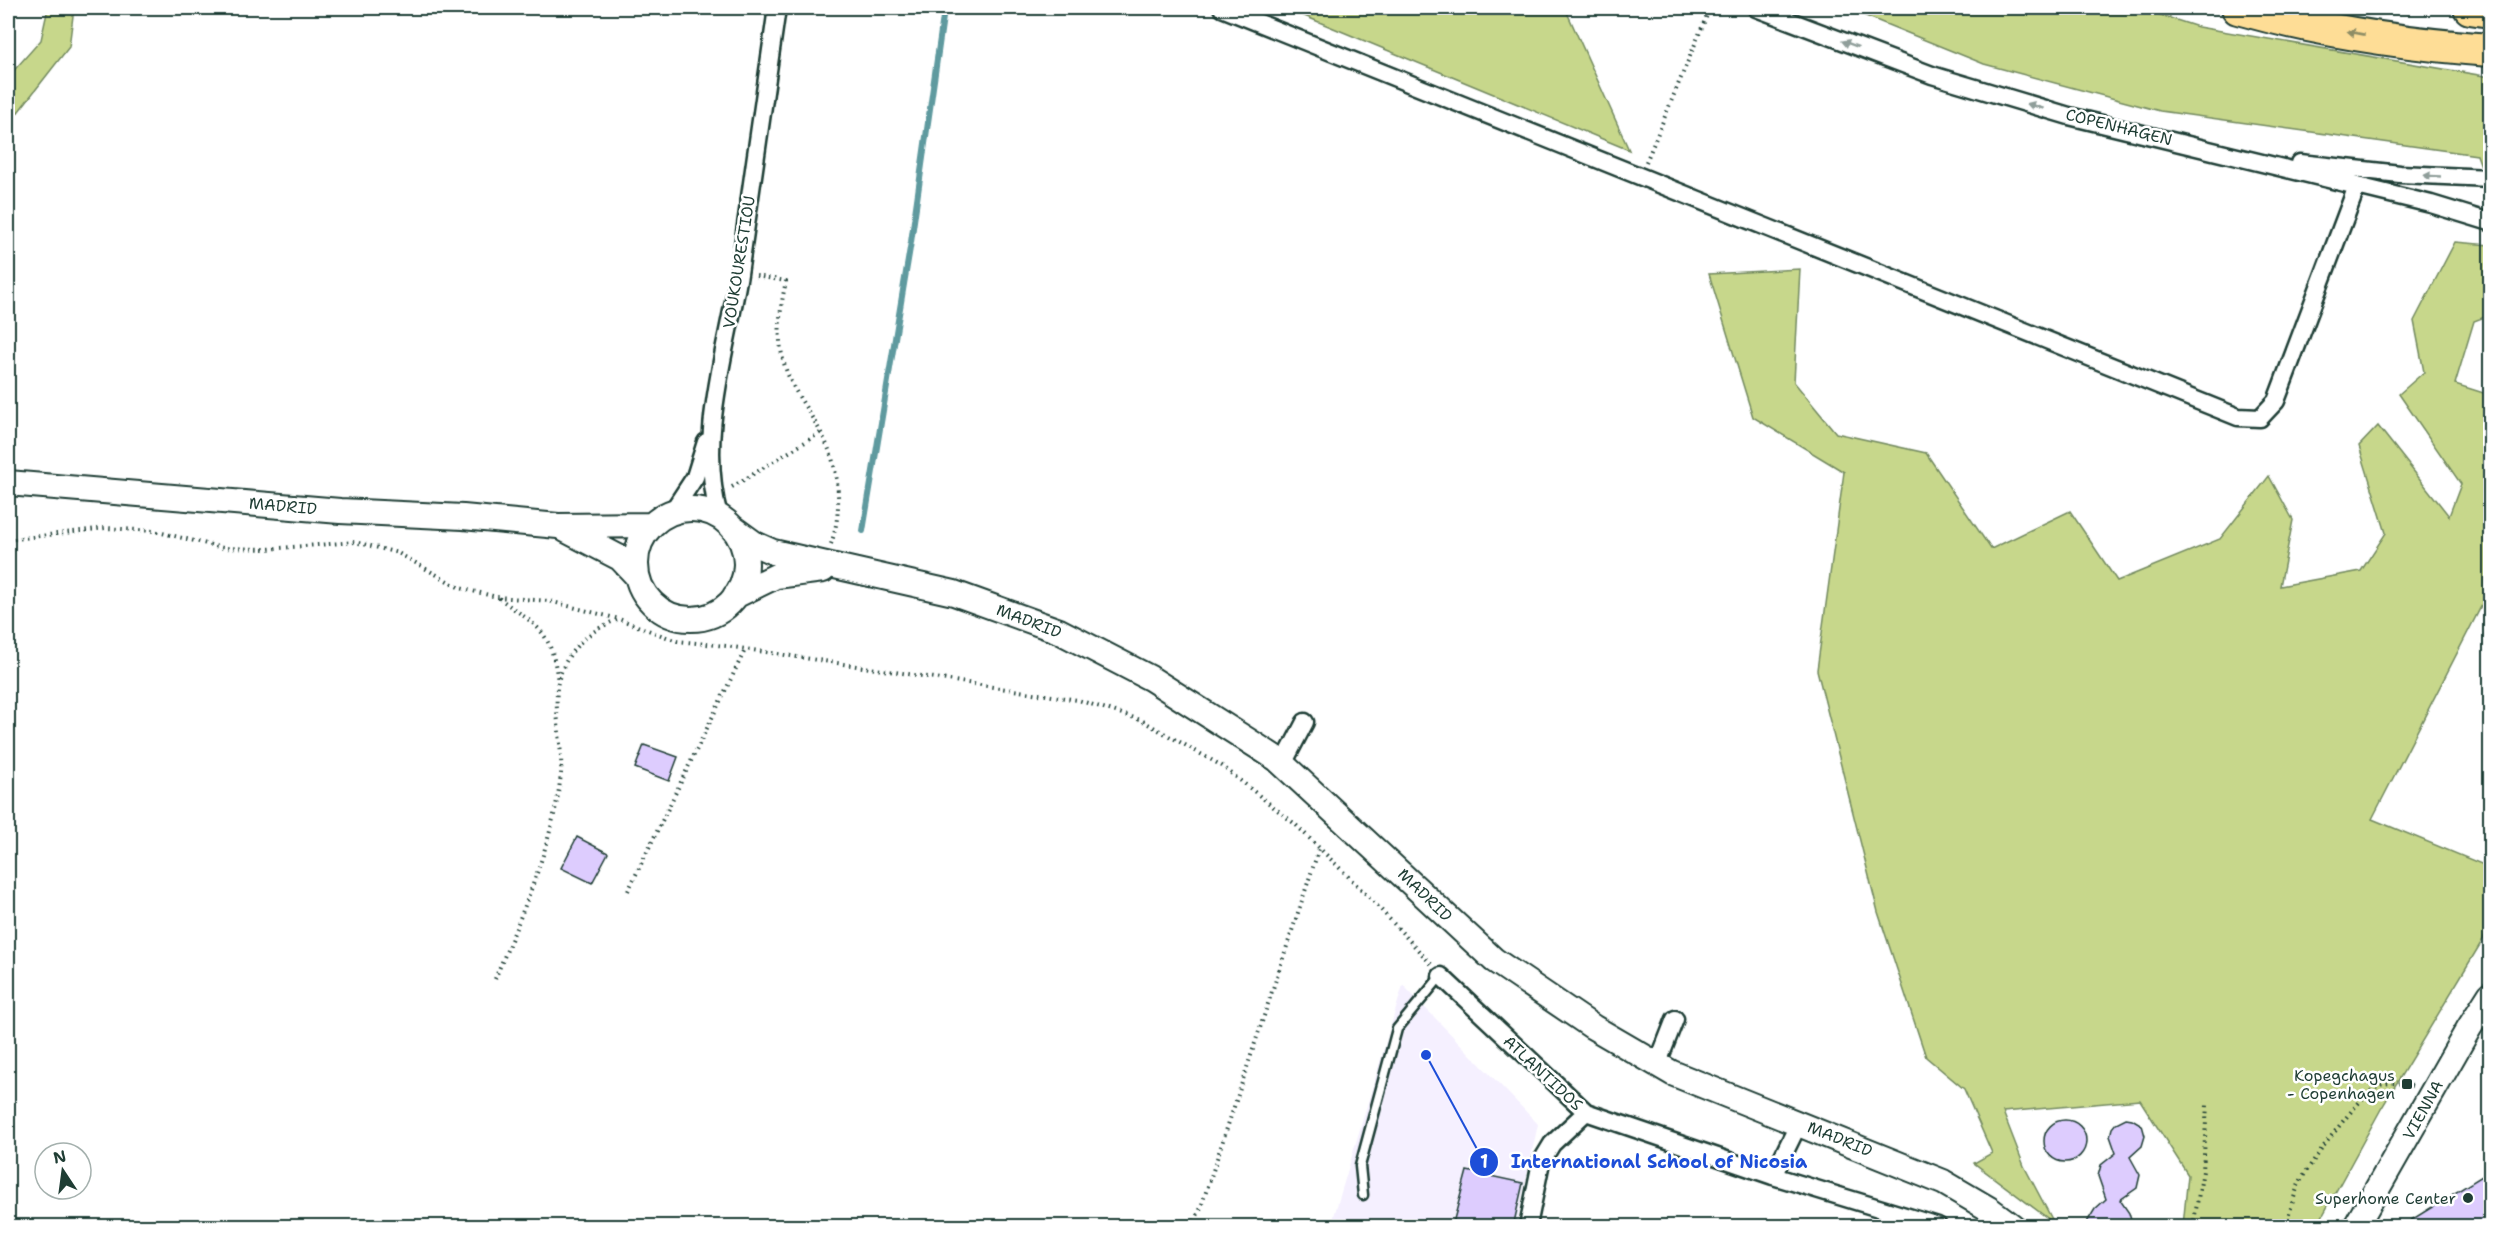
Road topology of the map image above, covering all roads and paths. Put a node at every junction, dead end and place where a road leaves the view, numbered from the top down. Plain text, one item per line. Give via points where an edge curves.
1 (777, 8) edge
2 (1222, 8) edge
3 (1710, 8) edge
4 (1756, 8) edge
5 (2238, 8) edge
6 (2470, 8) edge
7 (2490, 11) edge
8 (2414, 44) junction
9 (2490, 50) edge
10 (2490, 63) edge
11 (2214, 150) junction
12 (1643, 168) dead end
13 (2490, 178) edge
14 (2357, 186) junction
15 (2490, 222) edge
16 (753, 276) dead end
17 (711, 430) junction
18 (820, 433) junction
19 (8, 483) edge
20 (732, 487) dead end
21 (672, 512) junction
22 (726, 522) junction
23 (651, 525) junction
24 (558, 526) junction
25 (8, 540) edge
26 (831, 545) dead end
27 (843, 569) junction
28 (636, 575) junction
29 (735, 596) junction
30 (497, 597) junction
31 (619, 619) junction
32 (745, 650) junction
33 (558, 683) junction
34 (1305, 722) dead end
35 (1283, 764) junction
36 (1319, 849) junction
37 (628, 891) dead end
38 (1441, 976) junction
39 (495, 979) dead end
40 (2490, 995) edge
41 (1675, 1019) dead end
42 (1657, 1065) junction
43 (2433, 1091) junction
44 (2207, 1105) dead end
45 (1586, 1112) junction
46 (1799, 1123) junction
47 (1773, 1176) junction
48 (1363, 1195) dead end
49 (1192, 1227) edge
50 (1528, 1227) edge
51 (1938, 1227) edge
52 (2012, 1227) edge
53 (2193, 1227) edge
54 (2285, 1227) edge
55 (2356, 1227) edge

1 - 17 street, VOUKOURESTIOU via 739,273
2 - 14 street via 2238,417 2260,418 2276,401
3 - 12 path
11 -> 4 street, COPENHAGEN via 2069,116 1932,75
8 -> 5 highway
6 - 7 highway
8 - 9 highway
8 - 10 highway
13 -> 11 street via 2389,173
11 - 14 street, COPENHAGEN
14 - 15 street, COPENHAGEN
16 - 18 path via 786,281 779,314 784,365
17 - 21 street via 695,477
17 - 22 street, VOUKOURESTIOU via 712,492
18 - 20 path
18 - 26 path via 830,454 838,497
19 - 24 street, MADRID
21 - 22 street via 702,510
21 - 23 street
22 - 27 street, MADRID via 772,552
22 - 29 street via 742,544 746,562
23 - 24 street, MADRID
23 - 28 street via 640,539
24 - 28 street, MADRID via 620,558
25 - 30 path via 105,528 154,531 223,548 355,542 398,553 460,588
27 - 29 street, MADRID via 776,576
27 - 35 street, MADRID via 954,593 1059,631 1150,678
28 - 29 street via 654,606 688,619 706,617
30 - 31 path via 549,601
30 - 33 path via 541,628 554,652
31 - 32 path via 677,641
31 - 33 path via 595,628 574,648
32 - 36 path via 1078,700 1141,720 1222,766
32 - 37 path
33 - 39 path via 561,771 555,814
34 - 35 street
35 - 42 street, MADRID via 1494,960 1593,1028
36 - 38 path
36 - 49 path
38 - 45 street, ATLANTIDOS
38 - 48 lane via 1397,1029 1360,1166
40 - 43 street, VIENNA
41 - 42 street
42 - 46 street, MADRID
43 - 54 path via 2397,1082 2377,1086 2364,1097 2306,1171
43 - 55 street, VIENNA
44 - 53 path via 2203,1171
45 - 47 street, ATLANTIDOS
45 - 50 street via 1552,1144 1541,1162
46 - 47 street
46 - 52 street, MADRID via 1942,1182
47 - 51 street, ATLANTIDOS

